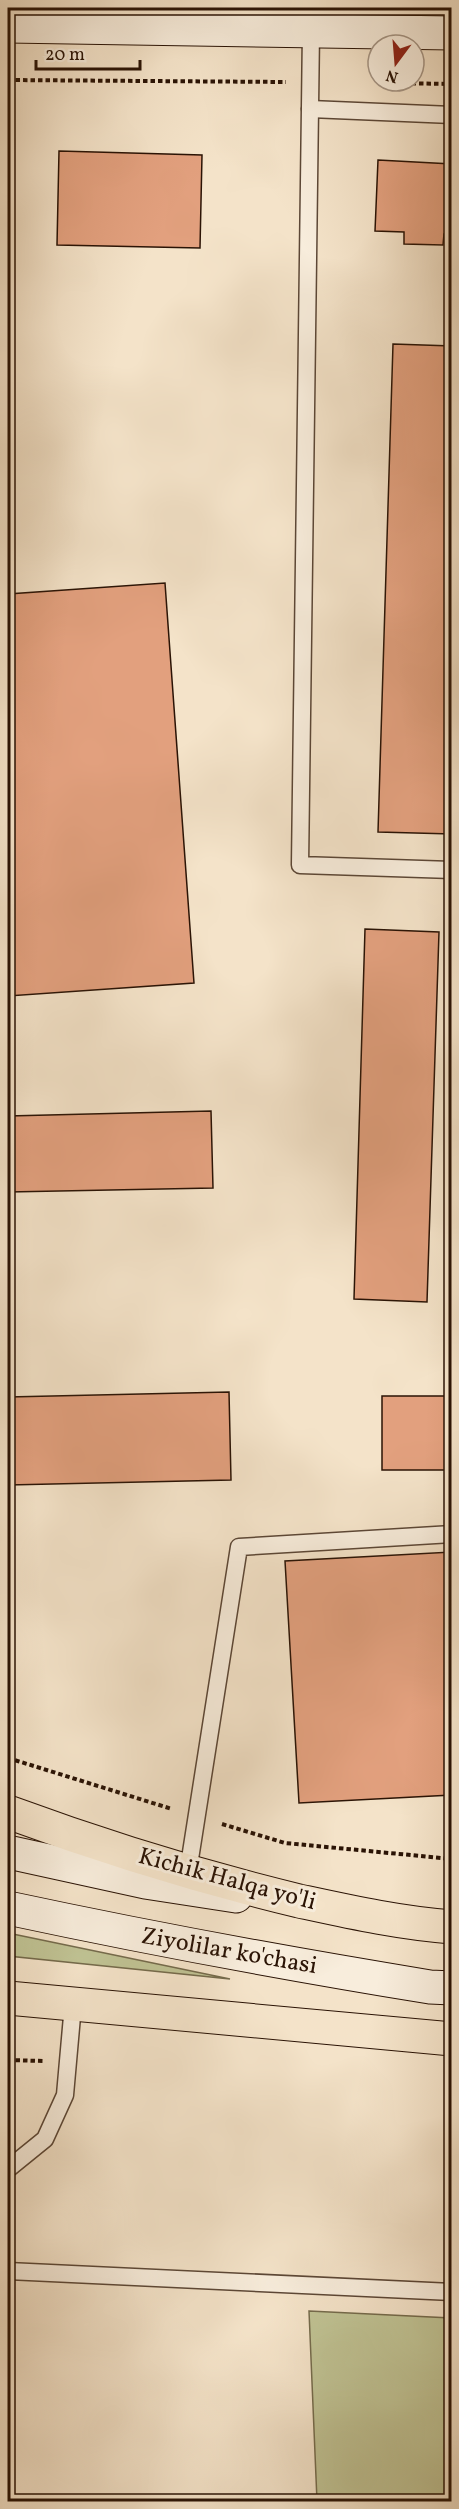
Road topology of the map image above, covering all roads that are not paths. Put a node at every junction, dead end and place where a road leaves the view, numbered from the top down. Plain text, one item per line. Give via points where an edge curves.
1 (164, 18) edge
2 (8, 26) edge
3 (311, 31) junction
4 (452, 33) edge
5 (310, 109) junction
6 (452, 115) edge
7 (452, 870) edge
8 (452, 1534) edge
9 (8, 1812) edge
10 (8, 1852) edge
11 (187, 1880) junction
12 (8, 1908) edge
13 (452, 1927) edge
14 (452, 1988) edge
15 (8, 1998) edge
16 (73, 2005) junction
17 (452, 2039) edge
18 (8, 2169) edge
19 (8, 2271) edge
20 (452, 2292) edge

1 - 2 main road
1 - 3 main road
3 - 4 main road
3 - 5 lane
5 - 6 lane
5 - 7 lane via 300,865
8 - 11 lane via 239,1546
9 - 11 highway, Kichik Halqa yo'li
10 - 11 main road
11 - 13 highway, Kichik Halqa yo'li via 377,1919
12 - 14 main road, Ziyolilar ko'chasi via 283,1963
15 - 16 highway
16 - 17 highway
16 - 18 lane via 65,2095 45,2139
19 - 20 lane

